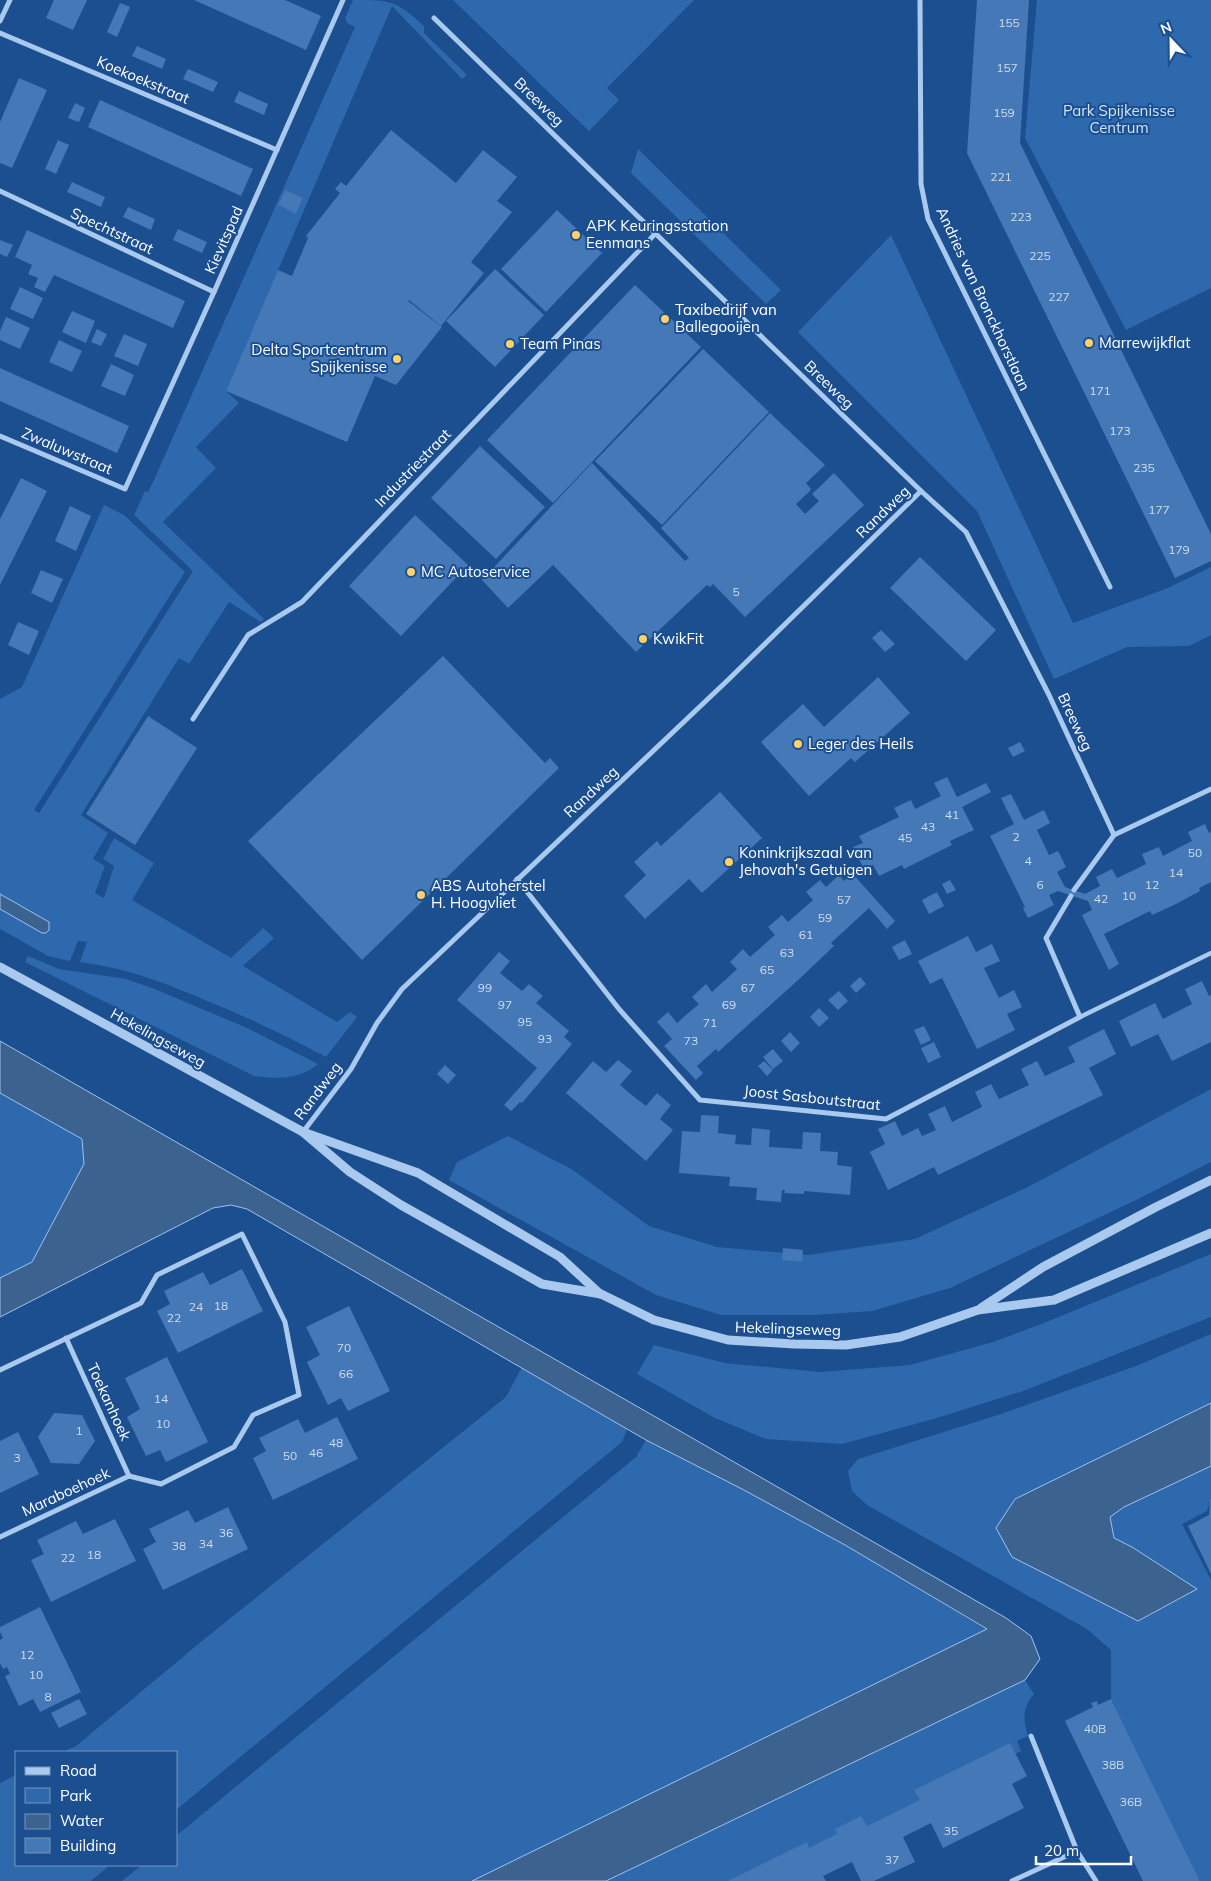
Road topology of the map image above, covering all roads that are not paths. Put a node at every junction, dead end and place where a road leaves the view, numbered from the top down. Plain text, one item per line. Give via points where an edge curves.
1 (10, 0) edge
2 (343, 0) edge
3 (920, 0) edge
4 (434, 18) dead end
5 (0, 21) edge
6 (0, 33) edge
7 (277, 150) junction
8 (0, 191) edge
9 (655, 234) junction
10 (214, 292) junction
11 (0, 436) edge
12 (125, 488) joint
13 (921, 491) junction
14 (1110, 587) dead end
15 (194, 719) dead end
16 (1211, 789) edge
17 (1114, 835) junction
18 (517, 879) junction
19 (1074, 890) dead end
20 (1071, 896) dead end
21 (1211, 953) edge
22 (0, 967) edge
23 (1080, 1017) junction
24 (303, 1132) junction
25 (1211, 1180) edge
26 (1211, 1232) edge
27 (600, 1294) junction
28 (978, 1310) junction
29 (66, 1338) junction
30 (0, 1370) edge
31 (129, 1476) junction
32 (0, 1537) edge
33 (1031, 1736) dead end
34 (1077, 1851) junction
35 (1012, 1881) edge
36 (1096, 1881) edge

1 - 5 street
2 - 7 street, Kievitspad
3 - 14 street, Andries van Bronckhorstlaan via 921,184 928,219
4 - 9 street, Breeweg
6 - 7 street, Koekoekstraat
7 - 10 street, Kievitspad
8 - 10 street, Spechtstraat
9 - 13 street, Breeweg
9 - 15 street, Industriestraat via 302,602 248,635
10 - 12 street, Kievitspad
11 - 12 street, Zwaluwstraat
13 - 17 street, Breeweg via 966,532 1049,695
13 - 18 street, Randweg via 704,703
16 - 17 street
17 - 19 street
18 - 23 street, Joost Sasboutstraat via 619,1009 700,1100 886,1119
18 - 24 street, Randweg via 402,989 351,1069
20 - 23 street via 1046,938
21 - 23 street
22 - 24 street, Hekelingseweg
24 - 27 street, Hekelingseweg via 418,1173 560,1257
24 - 27 street, Hekelingseweg via 350,1172 401,1205 542,1284
25 - 28 street, Hekelingseweg via 1043,1267
26 - 28 street, Hekelingseweg via 1054,1300
27 - 28 street, Hekelingseweg via 654,1320 719,1338 794,1344 846,1345 900,1337
29 - 30 street
29 - 31 street, Toekanhoek
29 - 31 street, Maraboehoek via 141,1303 157,1275 242,1234 285,1322 299,1395 253,1415 234,1447 161,1484
31 - 32 street, Maraboehoek
33 - 34 street
34 - 35 street
34 - 36 street

